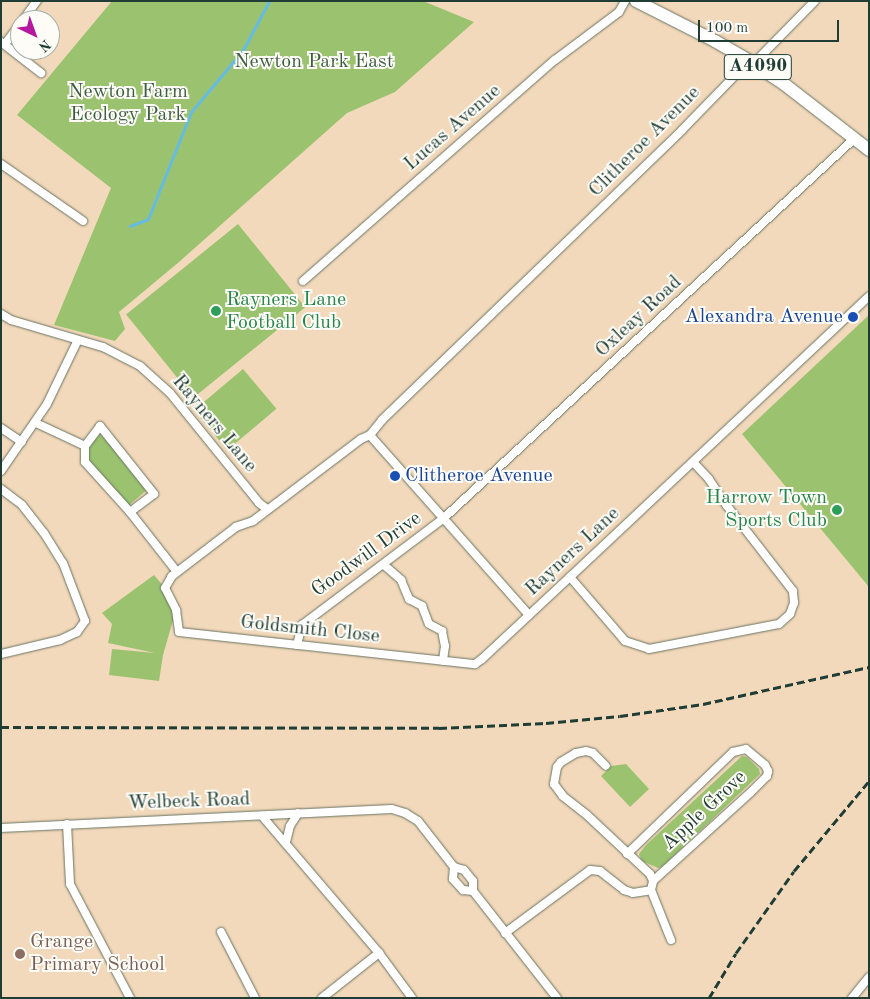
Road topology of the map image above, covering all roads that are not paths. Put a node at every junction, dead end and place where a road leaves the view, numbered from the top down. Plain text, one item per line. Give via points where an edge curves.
1 (626, 1) edge
2 (815, 1) edge
3 (640, 2) edge
4 (3, 43) edge
5 (751, 63) junction
6 (41, 73) dead end
7 (855, 138) junction
8 (869, 150) edge
9 (1, 164) edge
10 (83, 221) dead end
11 (303, 281) dead end
12 (869, 296) edge
13 (1, 314) edge
14 (78, 340) junction
15 (36, 423) junction
16 (1, 428) edge
17 (370, 435) junction
18 (22, 442) junction
19 (85, 446) junction
20 (693, 462) junction
21 (1, 471) edge
22 (1, 489) edge
23 (267, 508) junction
24 (130, 512) junction
25 (444, 518) junction
26 (384, 565) junction
27 (177, 572) junction
28 (570, 577) junction
29 (529, 615) junction
30 (296, 645) junction
31 (1, 654) edge
32 (440, 660) junction
33 (606, 766) dead end
34 (298, 813) junction
35 (262, 816) junction
36 (67, 824) junction
37 (1, 828) edge
38 (286, 842) junction
39 (627, 854) junction
40 (454, 867) junction
41 (653, 881) junction
42 (651, 890) junction
43 (473, 891) junction
44 (220, 932) dead end
45 (505, 933) junction
46 (672, 940) dead end
47 (379, 953) junction
48 (869, 977) edge
49 (130, 998) edge
50 (255, 998) edge
51 (322, 998) edge
52 (412, 998) edge
53 (557, 998) edge
54 (852, 998) edge

1 - 11 street, Lucas Avenue via 619,12 555,60
2 - 5 street, Clitheroe Avenue
3 - 5 main road, A4090
4 - 6 street
5 - 7 main road, A4090
5 - 17 street, Clitheroe Avenue
7 - 8 main road, A4090
7 - 25 street, Oxleay Road
9 - 10 street
12 - 20 street, Rayners Lane
13 - 14 street, Rayners Lane
14 - 15 street
14 - 23 street, Rayners Lane via 123,356 154,378 170,393 259,503
15 - 18 street
15 - 19 street
16 - 18 street
17 - 23 street
17 - 25 street, Rayners Lane
18 - 21 street
19 - 24 street via 85,462
19 - 24 street via 100,426 154,494
20 - 28 street, Rayners Lane
20 - 28 street via 714,485 793,591 794,603 790,614 779,624 649,650 625,641
22 - 31 street via 22,506 44,533 63,563 85,621 77,632 60,640
23 - 27 street
24 - 27 street
25 - 26 street, Goodwill Drive
25 - 29 street, Rayners Lane
26 - 30 street, Goodwill Drive via 302,625
26 - 32 street via 400,580 407,596 422,606 429,624 442,631 445,646
27 - 30 street, Goldsmith Close via 167,581 165,588 176,610 179,632
28 - 29 street, Rayners Lane
29 - 32 street, Goldsmith Close via 479,662 469,664
30 - 32 street, Goldsmith Close
33 - 39 street via 593,753 576,753 561,762 554,784
34 - 35 street
34 - 38 street
34 - 40 street via 392,809 405,813 418,821
35 - 36 street, Welbeck Road
35 - 38 street, Welbeck Road
36 - 37 street, Welbeck Road
36 - 49 street via 70,884
38 - 47 street, Welbeck Road
39 - 41 street via 650,874
39 - 41 street, Apple Grove via 733,752 746,750 765,766 767,776
40 - 43 street via 464,870 473,881
40 - 43 street via 453,878 463,890
41 - 42 street
42 - 45 street via 633,893 600,871 590,870
42 - 46 street
43 - 45 street
44 - 50 street
45 - 53 street
47 - 51 street
47 - 52 street, Welbeck Road
48 - 54 street

